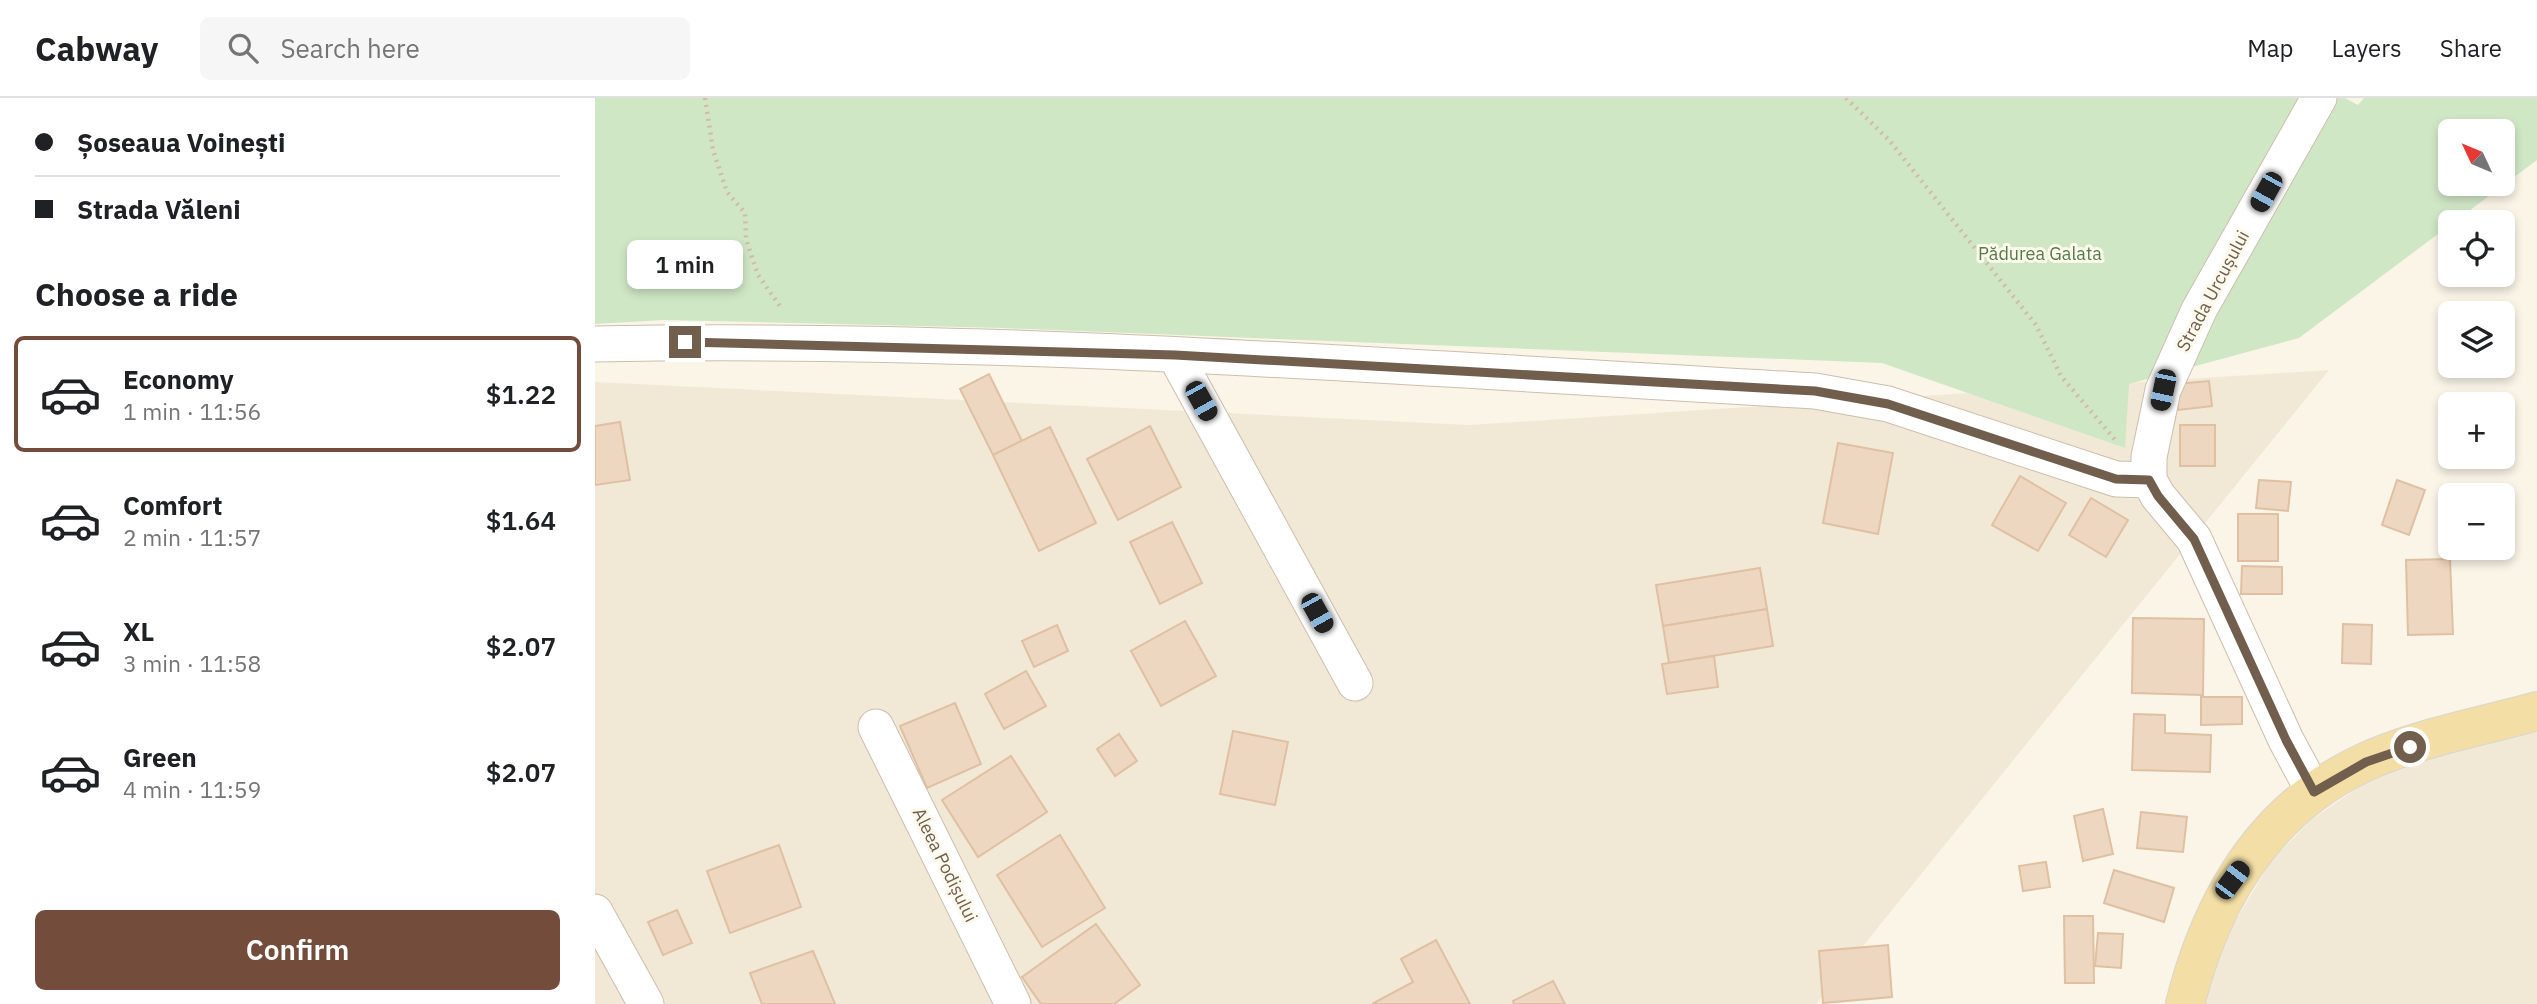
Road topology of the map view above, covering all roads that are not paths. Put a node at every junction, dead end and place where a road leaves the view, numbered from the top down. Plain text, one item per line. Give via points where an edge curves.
1 (2319, 98) edge
2 (595, 344) edge
3 (1175, 355) junction
4 (2149, 480) junction
5 (1355, 683) dead end
6 (2537, 711) edge
7 (876, 727) dead end
8 (2314, 792) junction
9 (595, 912) edge
10 (646, 1004) edge
11 (1013, 1004) edge
12 (2185, 1004) edge

1 - 4 street, Strada Urcușului via 2199,310 2163,390 2149,457
2 - 3 street
3 - 4 street via 1815,391 1888,404 2116,479
3 - 5 street
4 - 8 street via 2194,539
6 - 8 main road via 2366,762
7 - 11 street, Aleea Podișului
8 - 12 main road via 2263,839 2232,880 2197,960
9 - 10 street

